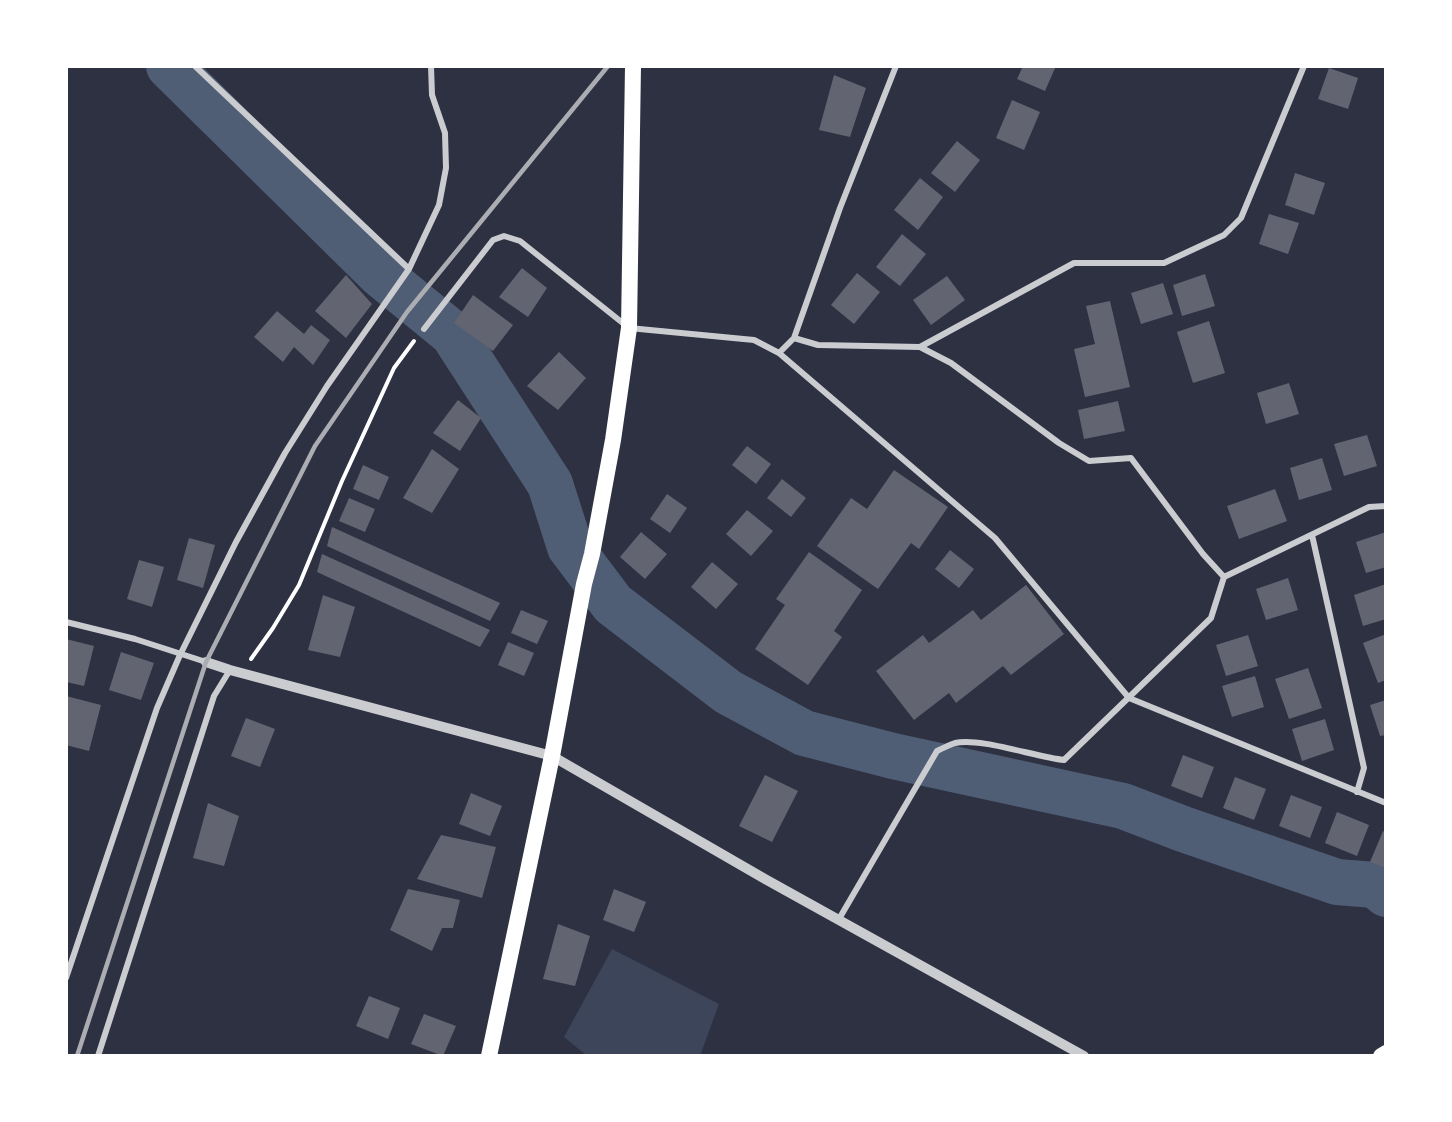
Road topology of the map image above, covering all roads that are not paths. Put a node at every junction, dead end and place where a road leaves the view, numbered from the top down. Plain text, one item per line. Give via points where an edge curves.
1 (195, 66) edge
2 (431, 66) edge
3 (896, 66) edge
4 (1304, 66) edge
5 (633, 71) edge
6 (409, 269) junction
7 (629, 328) junction
8 (424, 329) road end
9 (794, 338) junction
10 (920, 347) junction
11 (778, 353) junction
12 (1386, 506) edge
13 (1312, 535) junction
14 (1224, 577) junction
15 (66, 622) edge
16 (180, 655) junction
17 (206, 662) joint
18 (230, 670) junction
19 (1129, 698) junction
20 (552, 756) junction
21 (1357, 792) junction
22 (1386, 803) edge
23 (839, 919) junction
24 (66, 978) edge
25 (1386, 1053) edge
26 (98, 1056) edge
27 (489, 1056) edge
28 (1084, 1056) edge
29 (1381, 1056) edge

1 - 6 street
2 - 6 street via 432,95 445,133 446,168 439,206
3 - 9 street
4 - 10 street via 1241,218 1224,236 1164,263 1074,263
5 - 7 highway
6 - 16 street via 285,453
7 - 8 street via 520,241 504,236 493,240
7 - 11 street via 754,340
7 - 20 highway via 614,440
9 - 10 street via 818,345
9 - 11 street
10 - 14 street via 951,363 1089,461 1131,458
11 - 19 street via 995,538
12 - 13 street via 1369,507
13 - 14 street
13 - 21 street via 1364,768
14 - 19 street via 1210,618
15 - 16 street
16 - 17 street
16 - 24 street via 157,708
17 - 18 street
18 - 20 street
18 - 26 street via 214,696
19 - 21 street
19 - 23 street via 1064,760 974,743 956,743 937,751
20 - 23 street
20 - 27 highway
21 - 22 street
23 - 28 street
25 - 29 highway

